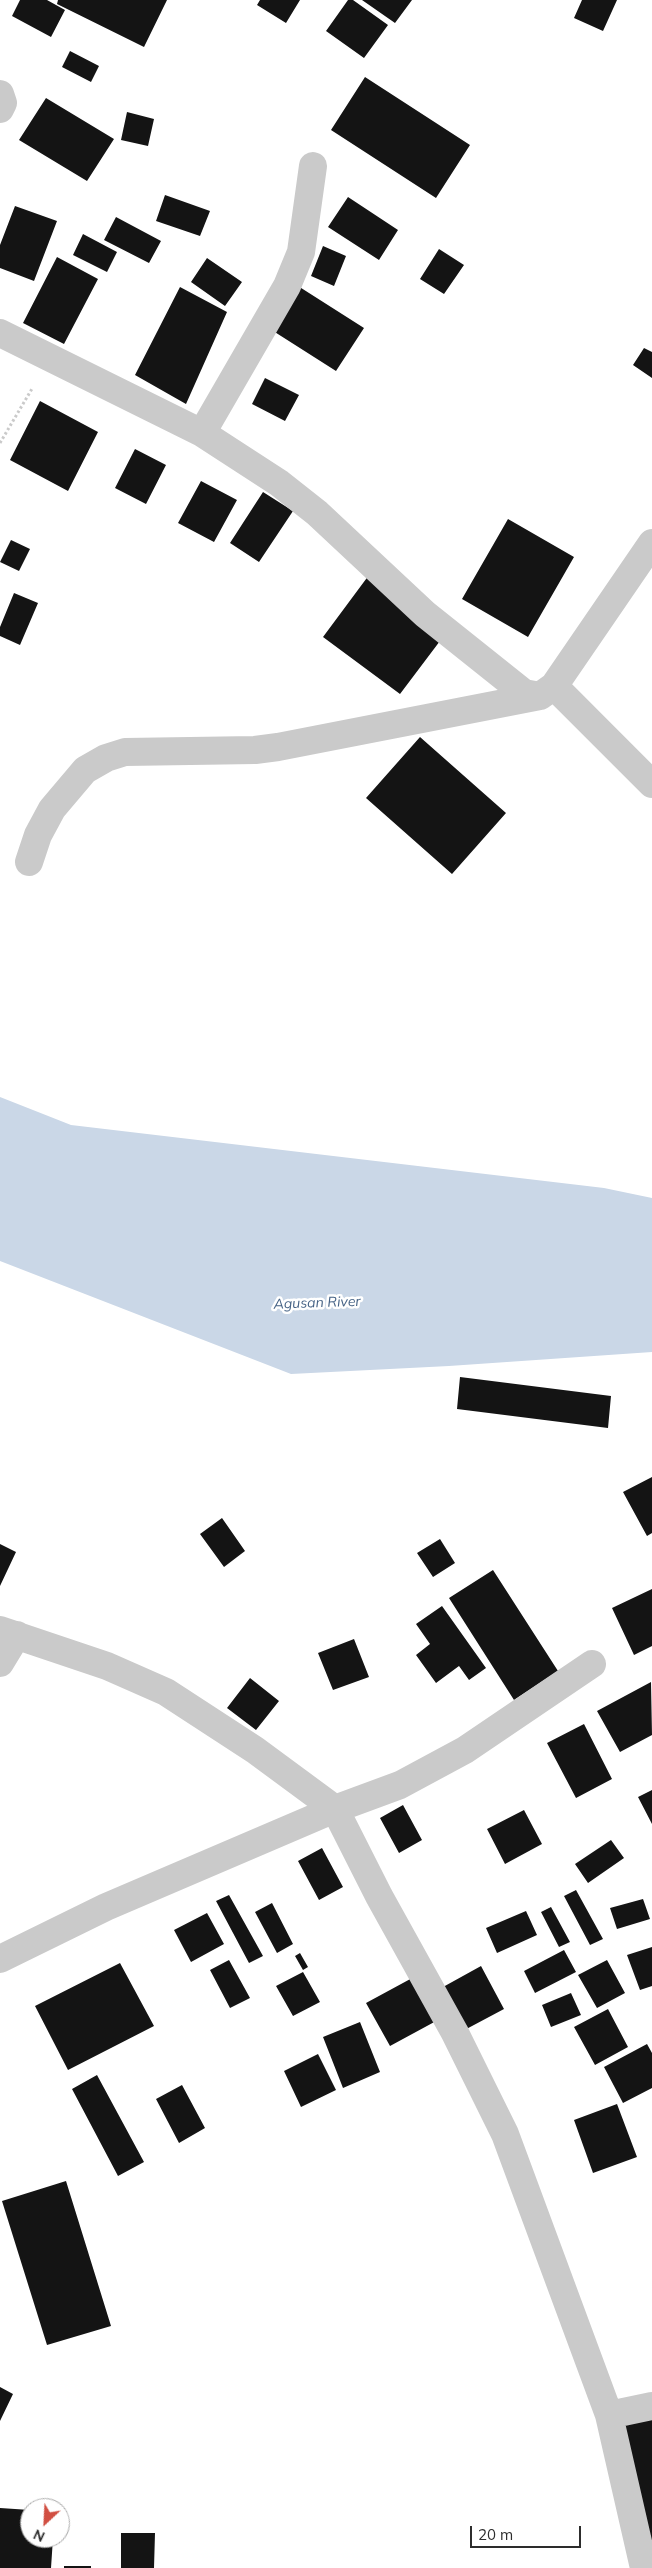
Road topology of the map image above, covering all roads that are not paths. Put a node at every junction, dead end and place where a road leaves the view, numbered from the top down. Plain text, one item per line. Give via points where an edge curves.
1 (0, 94) edge
2 (0, 109) edge
3 (313, 166) dead end
4 (0, 333) edge
5 (202, 432) junction
6 (652, 543) edge
7 (547, 691) junction
8 (652, 784) edge
9 (29, 862) dead end
10 (8, 1632) edge
11 (0, 1663) edge
12 (592, 1664) dead end
13 (335, 1809) junction
14 (0, 1959) edge
15 (652, 2406) edge
16 (609, 2414) junction
17 (644, 2568) edge

1 - 2 street via 3,103
3 - 5 street via 301,252 287,286
4 - 5 street
5 - 7 street via 279,482 425,614 524,693
6 - 7 street
7 - 8 street
7 - 9 street via 278,747 125,752 106,758 85,770 52,809
10 - 11 street
10 - 13 street via 107,1666 166,1692 256,1750
12 - 13 street via 465,1750 400,1785
13 - 14 street via 106,1907
13 - 16 street via 378,1896 455,2033 505,2134
15 - 16 street
16 - 17 street

